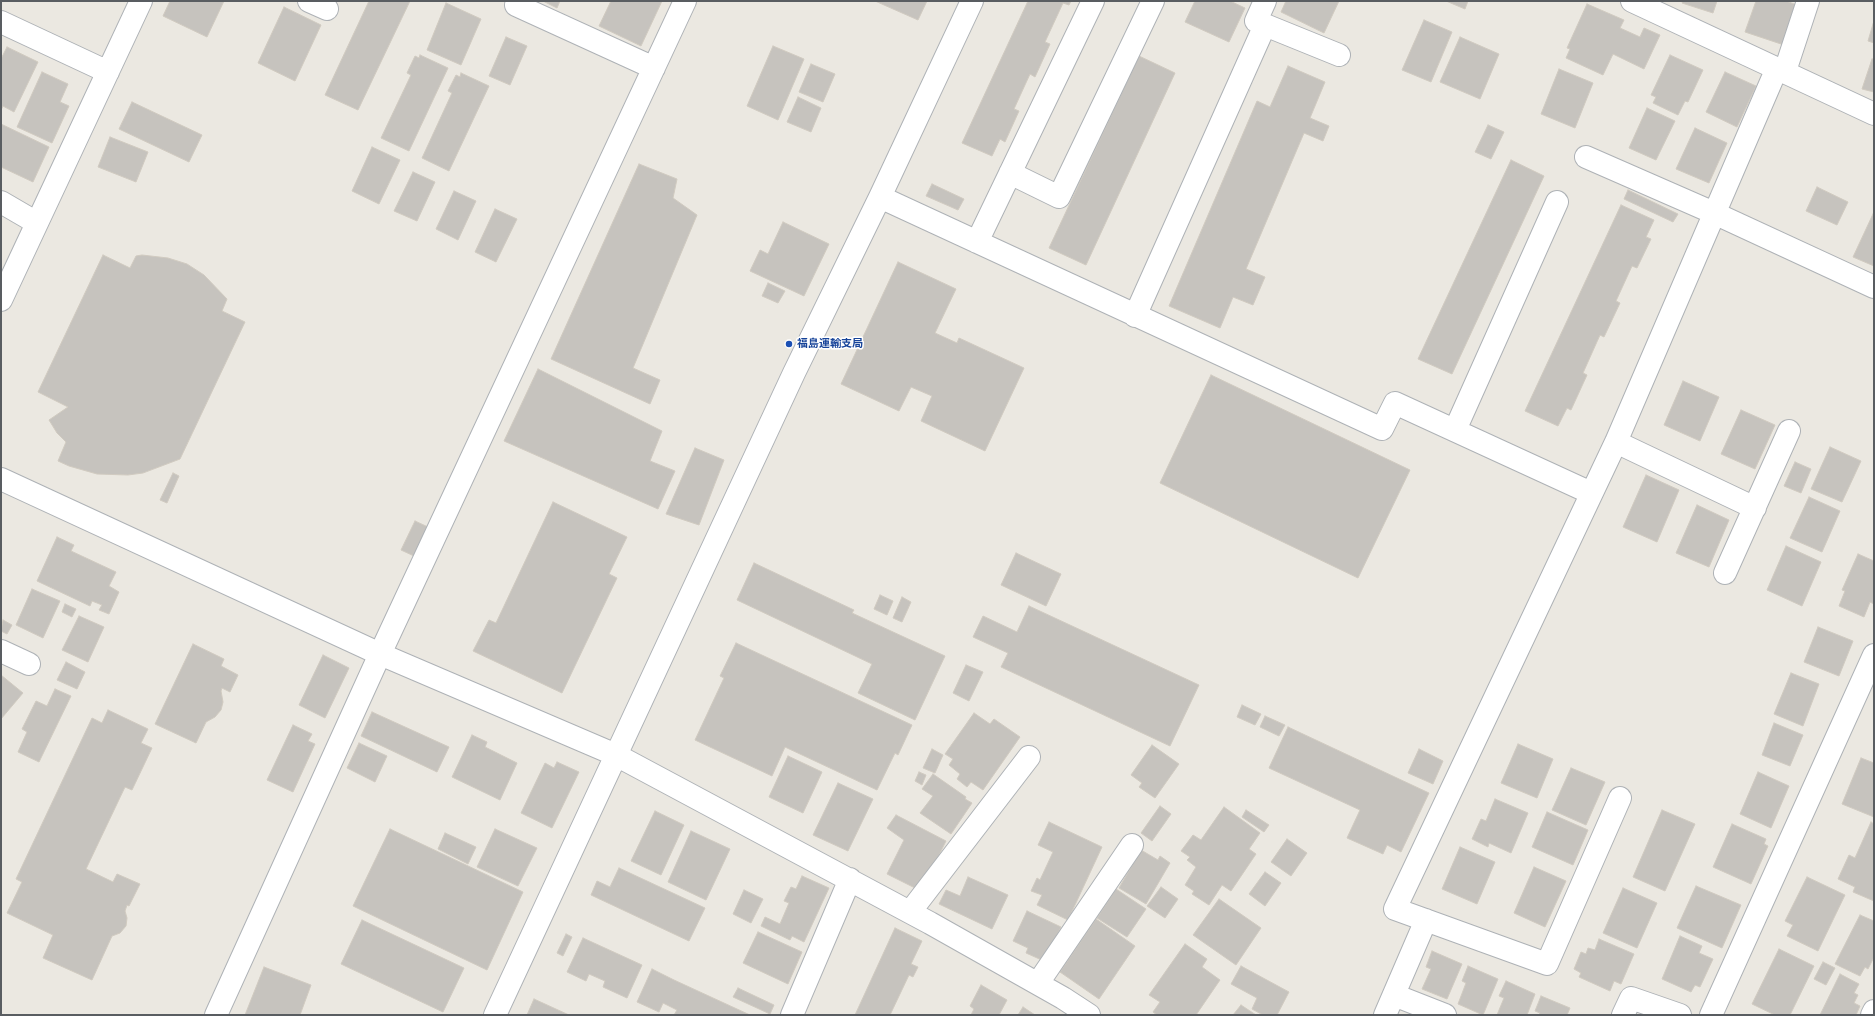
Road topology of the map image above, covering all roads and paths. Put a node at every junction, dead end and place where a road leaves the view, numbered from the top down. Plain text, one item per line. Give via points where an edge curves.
1 (141, 1) edge
2 (685, 1) edge
3 (972, 1) edge
4 (1093, 1) edge
5 (1153, 1) edge
6 (1265, 1) edge
7 (1632, 1) edge
8 (1808, 1) edge
9 (516, 5) dead end
10 (1, 22) edge
11 (1265, 25) junction
12 (1339, 55) dead end
13 (654, 68) junction
14 (1781, 69) junction
15 (108, 72) junction
16 (1874, 114) edge
17 (1586, 157) dead end
18 (1010, 173) junction
19 (880, 197) junction
20 (1, 202) edge
21 (1557, 202) dead end
22 (1714, 212) junction
23 (37, 223) junction
24 (977, 242) junction
25 (1874, 287) edge
26 (1, 300) edge
27 (1135, 316) junction
28 (1455, 430) junction
29 (1789, 431) dead end
30 (1616, 442) junction
31 (1, 479) edge
32 (1592, 492) junction
33 (1755, 508) junction
34 (1724, 573) dead end
35 (1, 651) edge
36 (380, 654) junction
37 (1874, 656) edge
38 (29, 664) dead end
39 (616, 755) junction
40 (1029, 757) dead end
41 (1620, 798) dead end
42 (1132, 845) dead end
43 (850, 879) junction
44 (910, 912) junction
45 (1426, 920) junction
46 (1038, 983) junction
47 (1394, 995) junction
48 (1874, 1011) edge
49 (216, 1015) edge
50 (495, 1015) edge
51 (792, 1015) edge
52 (1089, 1015) edge
53 (1385, 1015) edge
54 (1445, 1015) edge
55 (1623, 1015) edge
56 (1680, 1015) edge
57 (1711, 1015) edge
58 (1872, 1015) edge

1 - 15 street
2 - 13 street
3 - 19 street
4 - 18 street
5 - 18 street via 1059,197
6 - 11 street via 1256,21
7 - 14 street
8 - 14 street
9 - 13 street
10 - 15 street
11 - 12 street
11 - 27 street
13 - 36 street
14 - 16 street
14 - 22 street
15 - 23 street
17 - 22 street
18 - 24 street
19 - 24 street
19 - 39 street via 794,373
20 - 23 street
21 - 28 street
22 - 25 street
22 - 30 street
23 - 26 street
24 - 27 street
27 - 28 street via 1382,429 1395,403
28 - 32 street
29 - 33 street
30 - 32 street
30 - 33 street
31 - 36 street
32 - 45 street via 1395,909
33 - 34 street
35 - 38 street
36 - 39 street
36 - 49 street
37 - 57 street
39 - 43 street
39 - 50 street
40 - 44 street
41 - 45 street via 1547,964
42 - 46 street
43 - 44 street
43 - 51 street
44 - 46 street
45 - 47 street
46 - 52 street
47 - 53 street
47 - 54 street
48 - 58 street
55 - 56 street via 1631,998

